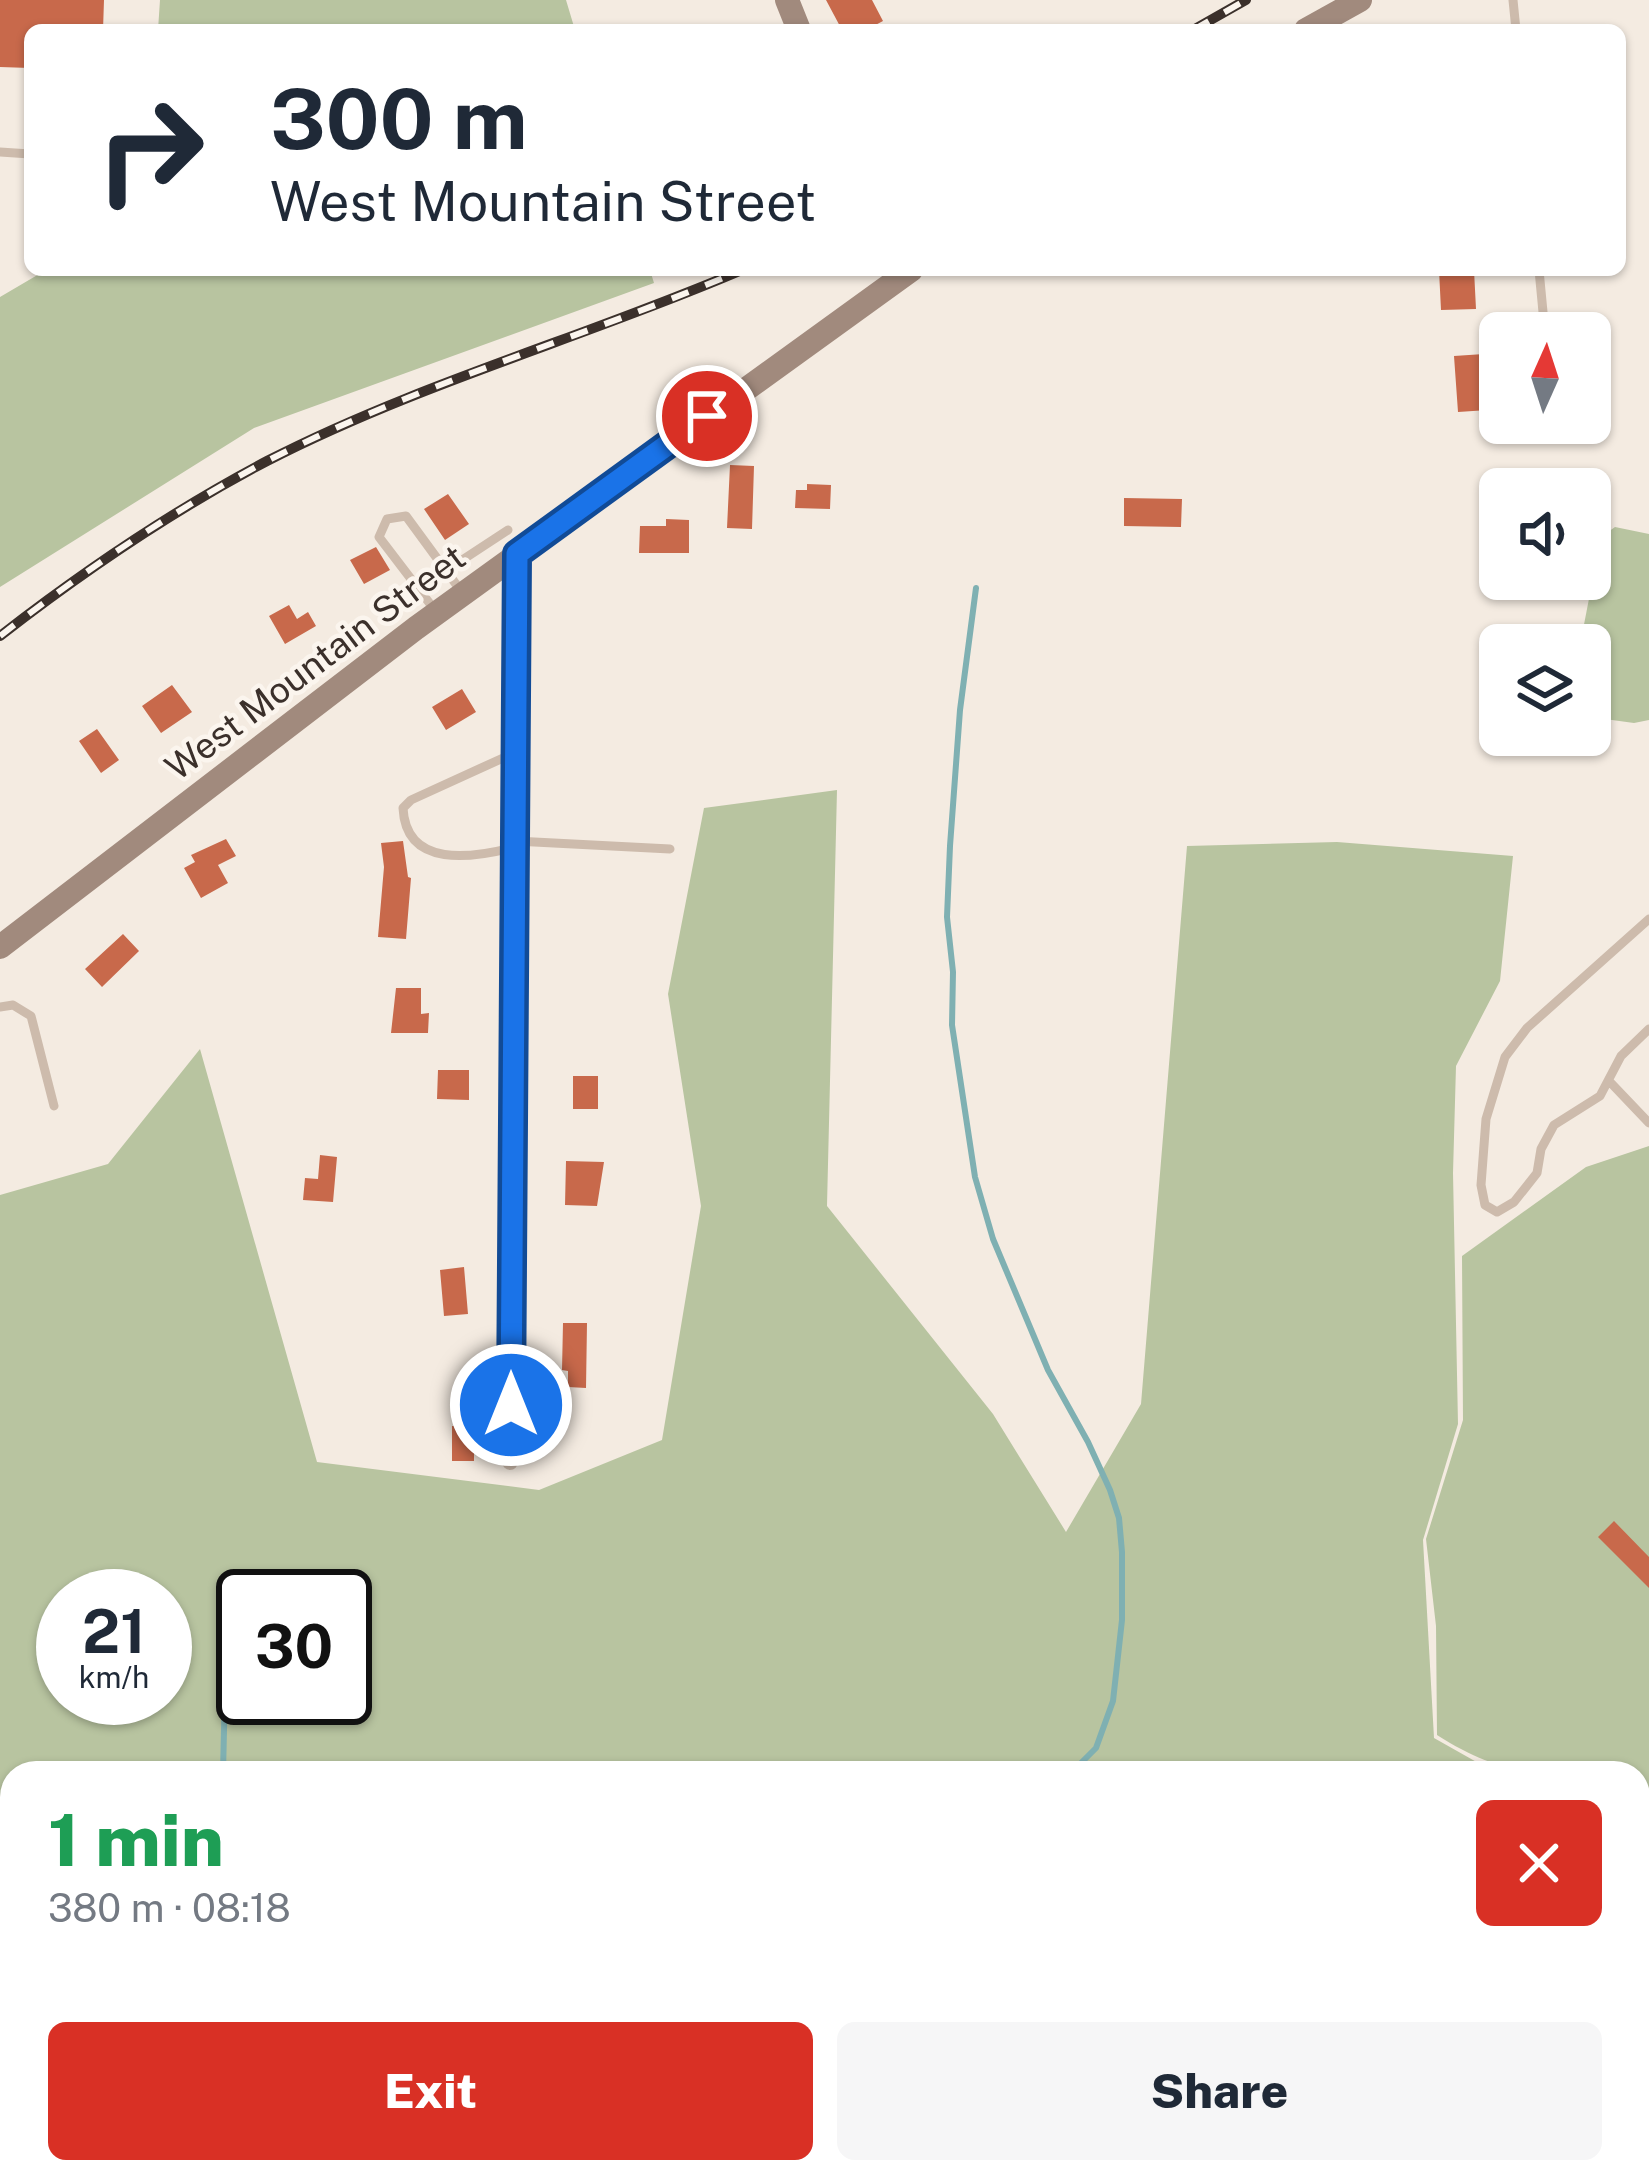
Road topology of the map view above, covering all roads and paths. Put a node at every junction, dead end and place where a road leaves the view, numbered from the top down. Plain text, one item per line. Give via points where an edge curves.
1 (1360, 0) edge
2 (1317, 24) edge
3 (897, 276) edge
4 (1540, 276) edge
5 (1543, 312) edge
6 (508, 530) dead end
7 (517, 554) junction
8 (447, 570) junction
9 (463, 594) junction
10 (437, 613) junction
11 (515, 752) junction
12 (515, 844) junction
13 (670, 849) dead end
14 (1649, 919) edge
15 (0, 947) edge
16 (0, 1007) edge
17 (1649, 1029) edge
18 (1610, 1082) junction
19 (54, 1106) dead end
20 (1649, 1123) edge
21 (510, 1462) dead end

1 - 2 main road
3 - 7 main road, West Mountain Street
4 - 5 lane
6 - 8 lane
7 - 9 main road, West Mountain Street
7 - 11 street
8 - 9 lane
8 - 10 lane via 406,516 382,525 379,537
9 - 10 main road, West Mountain Street
10 - 15 main road, West Mountain Street
11 - 12 street
11 - 12 lane via 404,808 414,840 436,854 476,856
12 - 13 lane
12 - 21 street
14 - 18 lane via 1505,1057 1486,1119 1485,1205 1497,1212 1514,1202 1537,1173 1554,1125
16 - 19 lane via 31,1016
17 - 18 lane via 1621,1056
18 - 20 lane

